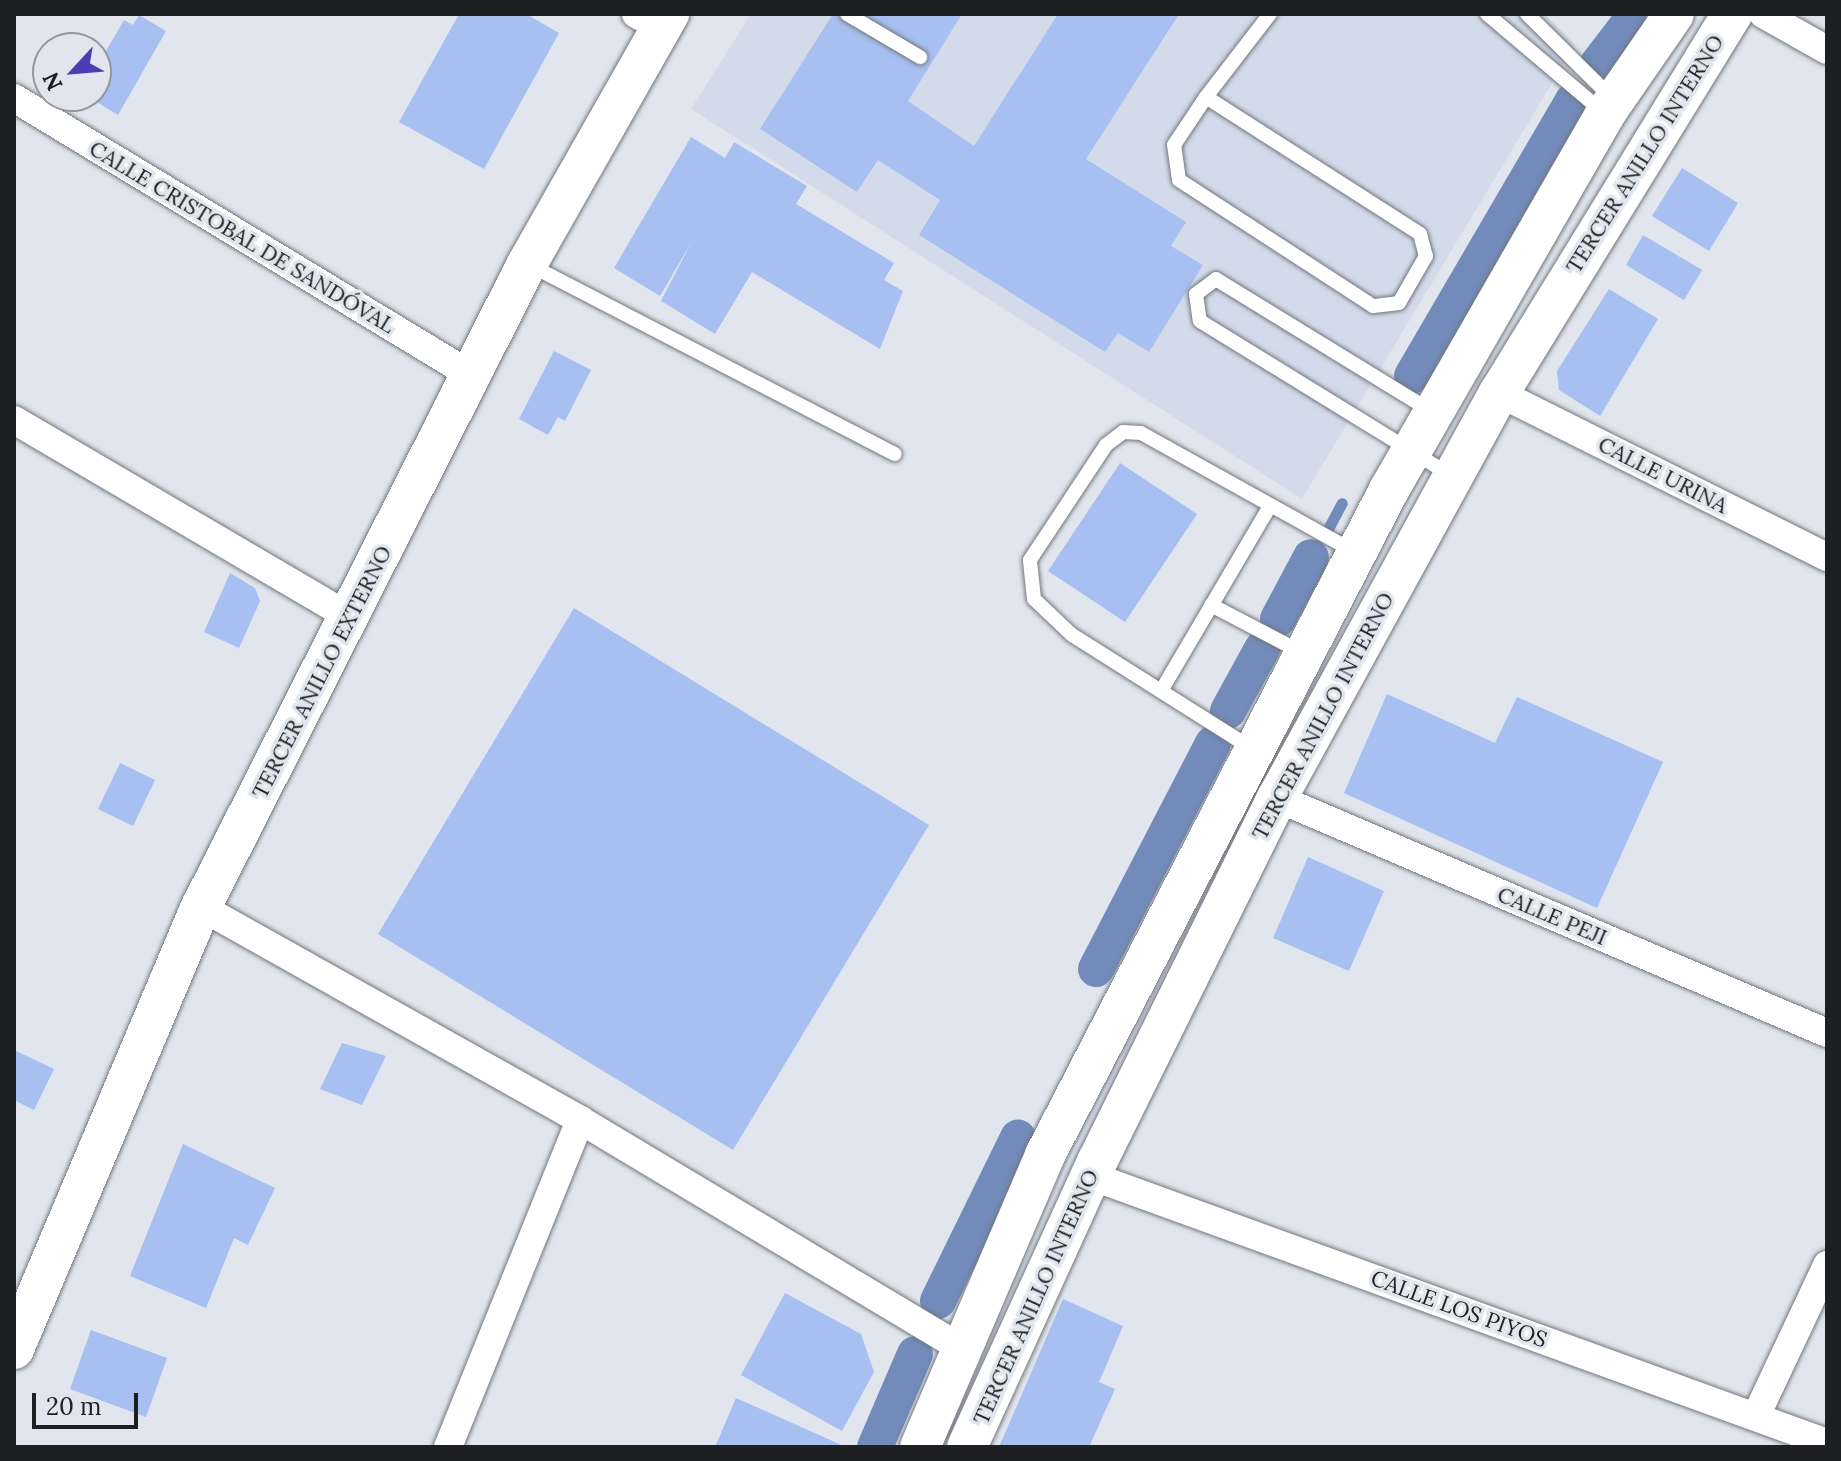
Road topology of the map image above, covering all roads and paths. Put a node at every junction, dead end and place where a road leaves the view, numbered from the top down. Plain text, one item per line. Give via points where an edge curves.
1 (847, 14) edge
2 (1270, 14) edge
3 (1487, 14) edge
4 (1527, 14) edge
5 (1674, 14) edge
6 (1720, 14) edge
7 (1732, 14) edge
8 (1763, 14) edge
9 (655, 19) edge
10 (1827, 50) edge
11 (920, 57) dead end
12 (1206, 97) junction
13 (14, 98) edge
14 (1615, 112) junction
15 (527, 264) junction
16 (471, 375) junction
17 (1499, 393) junction
18 (1431, 411) junction
19 (14, 420) edge
20 (895, 454) dead end
21 (1433, 465) junction
22 (1389, 490) junction
23 (1270, 506) junction
24 (1356, 552) junction
25 (1827, 557) edge
26 (1211, 605) junction
27 (350, 617) junction
28 (1304, 653) junction
29 (1161, 691) junction
30 (1253, 750) junction
31 (1277, 798) junction
32 (201, 907) junction
33 (1827, 1033) edge
34 (1079, 1085) junction
35 (580, 1120) junction
36 (1094, 1168) junction
37 (1827, 1265) edge
38 (14, 1349) edge
39 (964, 1350) junction
40 (1756, 1416) junction
41 (1827, 1443) edge
42 (448, 1447) edge
43 (920, 1447) edge
44 (942, 1447) edge
45 (967, 1447) edge

1 - 11 lane
2 - 12 lane
3 - 14 lane
4 - 14 lane
5 - 14 main road, TERCER ANILLO INTERNO
6 - 14 main road via 1657,109
7 - 17 main road, TERCER ANILLO INTERNO
8 - 10 street
9 - 15 main road, TERCER ANILLO EXTERNO
12 - 12 lane via 1174,145 1179,180 1373,306 1399,303 1426,256 1420,234
13 - 16 street, CALLE CRISTOBAL DE SANDÓVAL
14 - 18 main road, TERCER ANILLO INTERNO
14 - 21 main road via 1627,159
15 - 16 main road, TERCER ANILLO EXTERNO
15 - 20 lane
16 - 27 main road, TERCER ANILLO EXTERNO
17 - 21 main road, TERCER ANILLO INTERNO
17 - 25 street, CALLE URINA
18 - 21 main road, TERCER ANILLO INTERNO
18 - 21 lane via 1216,279 1196,294 1192,307 1200,321
19 - 27 street
21 - 22 main road, TERCER ANILLO INTERNO
21 - 31 main road, TERCER ANILLO INTERNO via 1400,573
22 - 24 main road, TERCER ANILLO INTERNO
22 - 31 main road via 1390,546 1274,777
23 - 24 lane
23 - 26 lane
23 - 29 lane via 1141,433 1123,432 1106,445 1030,560 1034,599 1072,635
24 - 28 main road, TERCER ANILLO INTERNO
26 - 28 lane
26 - 29 lane
27 - 32 main road, TERCER ANILLO EXTERNO
28 - 30 main road, TERCER ANILLO INTERNO
29 - 30 lane
30 - 34 main road, TERCER ANILLO INTERNO
31 - 33 street, CALLE PEJI
31 - 34 main road via 1255,812 1140,1038 1110,1071
31 - 36 main road, TERCER ANILLO INTERNO
32 - 35 street
32 - 38 main road, TERCER ANILLO EXTERNO
34 - 39 main road, TERCER ANILLO INTERNO
35 - 39 street
35 - 42 street
36 - 39 main road via 1066,1182 1007,1308 991,1333
36 - 40 street, CALLE LOS PIYOS
36 - 45 main road, TERCER ANILLO INTERNO
37 - 40 street
39 - 43 main road, TERCER ANILLO INTERNO
39 - 44 main road via 974,1368
40 - 41 street, CALLE LOS PIYOS

